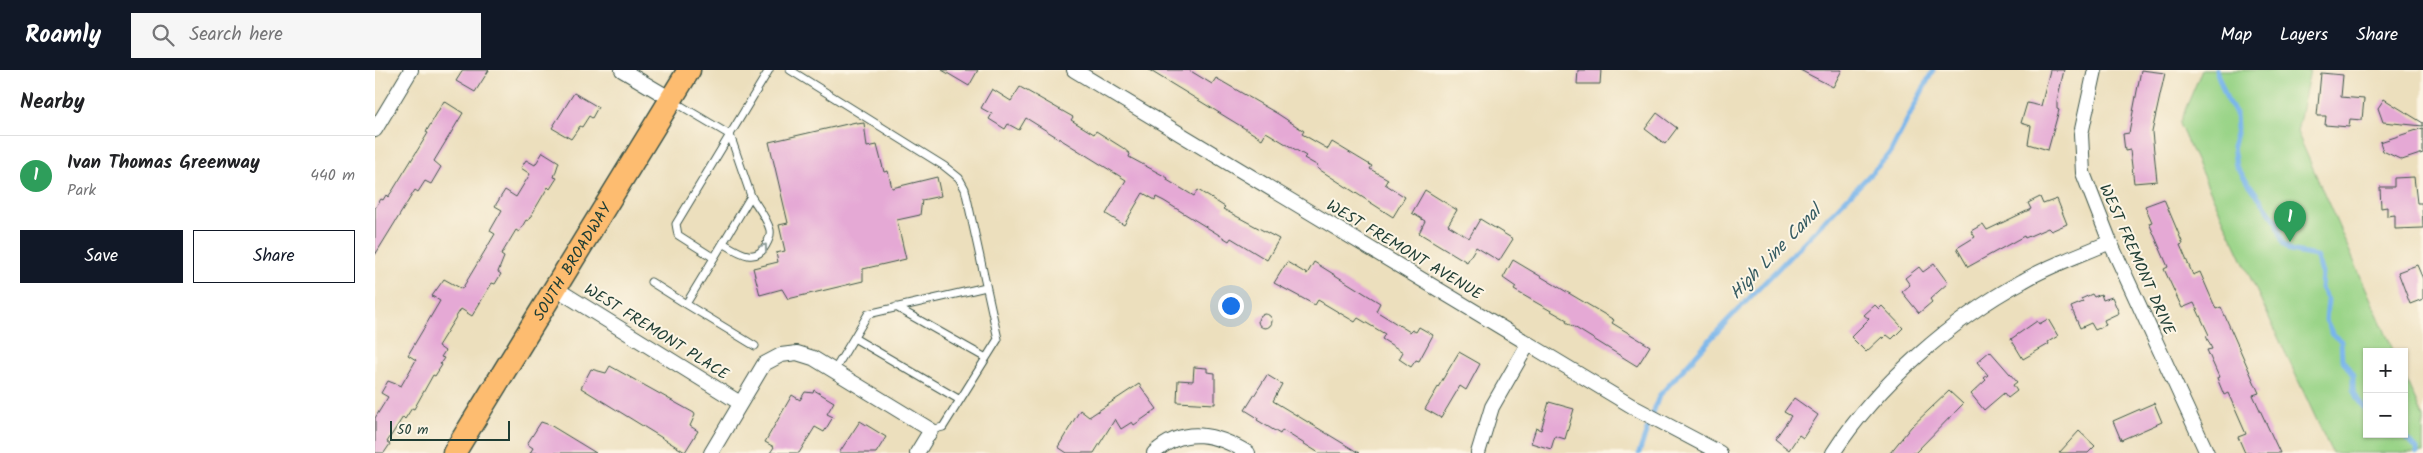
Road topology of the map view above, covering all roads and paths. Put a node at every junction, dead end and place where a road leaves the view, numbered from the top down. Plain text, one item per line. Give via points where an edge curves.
1 (411, 70) edge
2 (622, 70) edge
3 (689, 70) edge
4 (769, 70) edge
5 (790, 70) edge
6 (1075, 70) edge
7 (2095, 70) edge
8 (671, 100) junction
9 (375, 130) edge
10 (730, 135) junction
11 (751, 196) junction
12 (2110, 242) junction
13 (723, 243) junction
14 (714, 258) junction
15 (651, 282) dead end
16 (986, 287) junction
17 (555, 288) junction
18 (686, 304) junction
19 (896, 307) junction
20 (854, 338) junction
21 (1528, 344) junction
22 (755, 346) dead end
23 (986, 358) junction
24 (834, 371) junction
25 (961, 400) junction
26 (740, 404) junction
27 (931, 430) junction
28 (2203, 452) edge
29 (454, 453) edge
30 (711, 453) edge
31 (917, 453) edge
32 (1154, 453) edge
33 (1248, 453) edge
34 (1478, 453) edge
35 (1720, 453) edge
36 (1833, 453) edge

1 - 9 street
2 - 8 street
3 - 8 main road, SOUTH BROADWAY
4 - 10 lane
5 - 16 lane via 959,178 965,189
6 - 21 street, WEST FREMONT AVENUE
7 - 12 street, WEST FREMONT DRIVE via 2080,148 2088,189
8 - 10 lane
8 - 17 main road, SOUTH BROADWAY
10 - 11 lane
10 - 14 lane via 676,224 678,235
11 - 13 lane
13 -> 11 lane via 751,256 765,248 770,229
12 - 28 street, WEST FREMONT DRIVE
12 - 36 street via 2025,280 1987,301 1943,334 1877,398 1847,431
13 - 14 lane
14 - 18 lane
15 - 18 lane
16 - 19 lane
16 - 23 lane via 997,339
17 - 26 street, WEST FREMONT PLACE
17 - 29 main road, SOUTH BROADWAY
18 - 22 lane
19 - 20 lane via 868,314
19 - 23 lane
20 - 24 lane
20 - 25 lane
21 - 34 street via 1492,407
21 - 35 street, WEST FREMONT AVENUE via 1635,408
23 - 25 lane
24 - 26 street via 804,354 781,355 764,364
24 - 27 street
25 - 27 lane via 943,427
26 - 30 street
27 - 31 street
32 - 33 street via 1174,440 1200,435 1218,437

